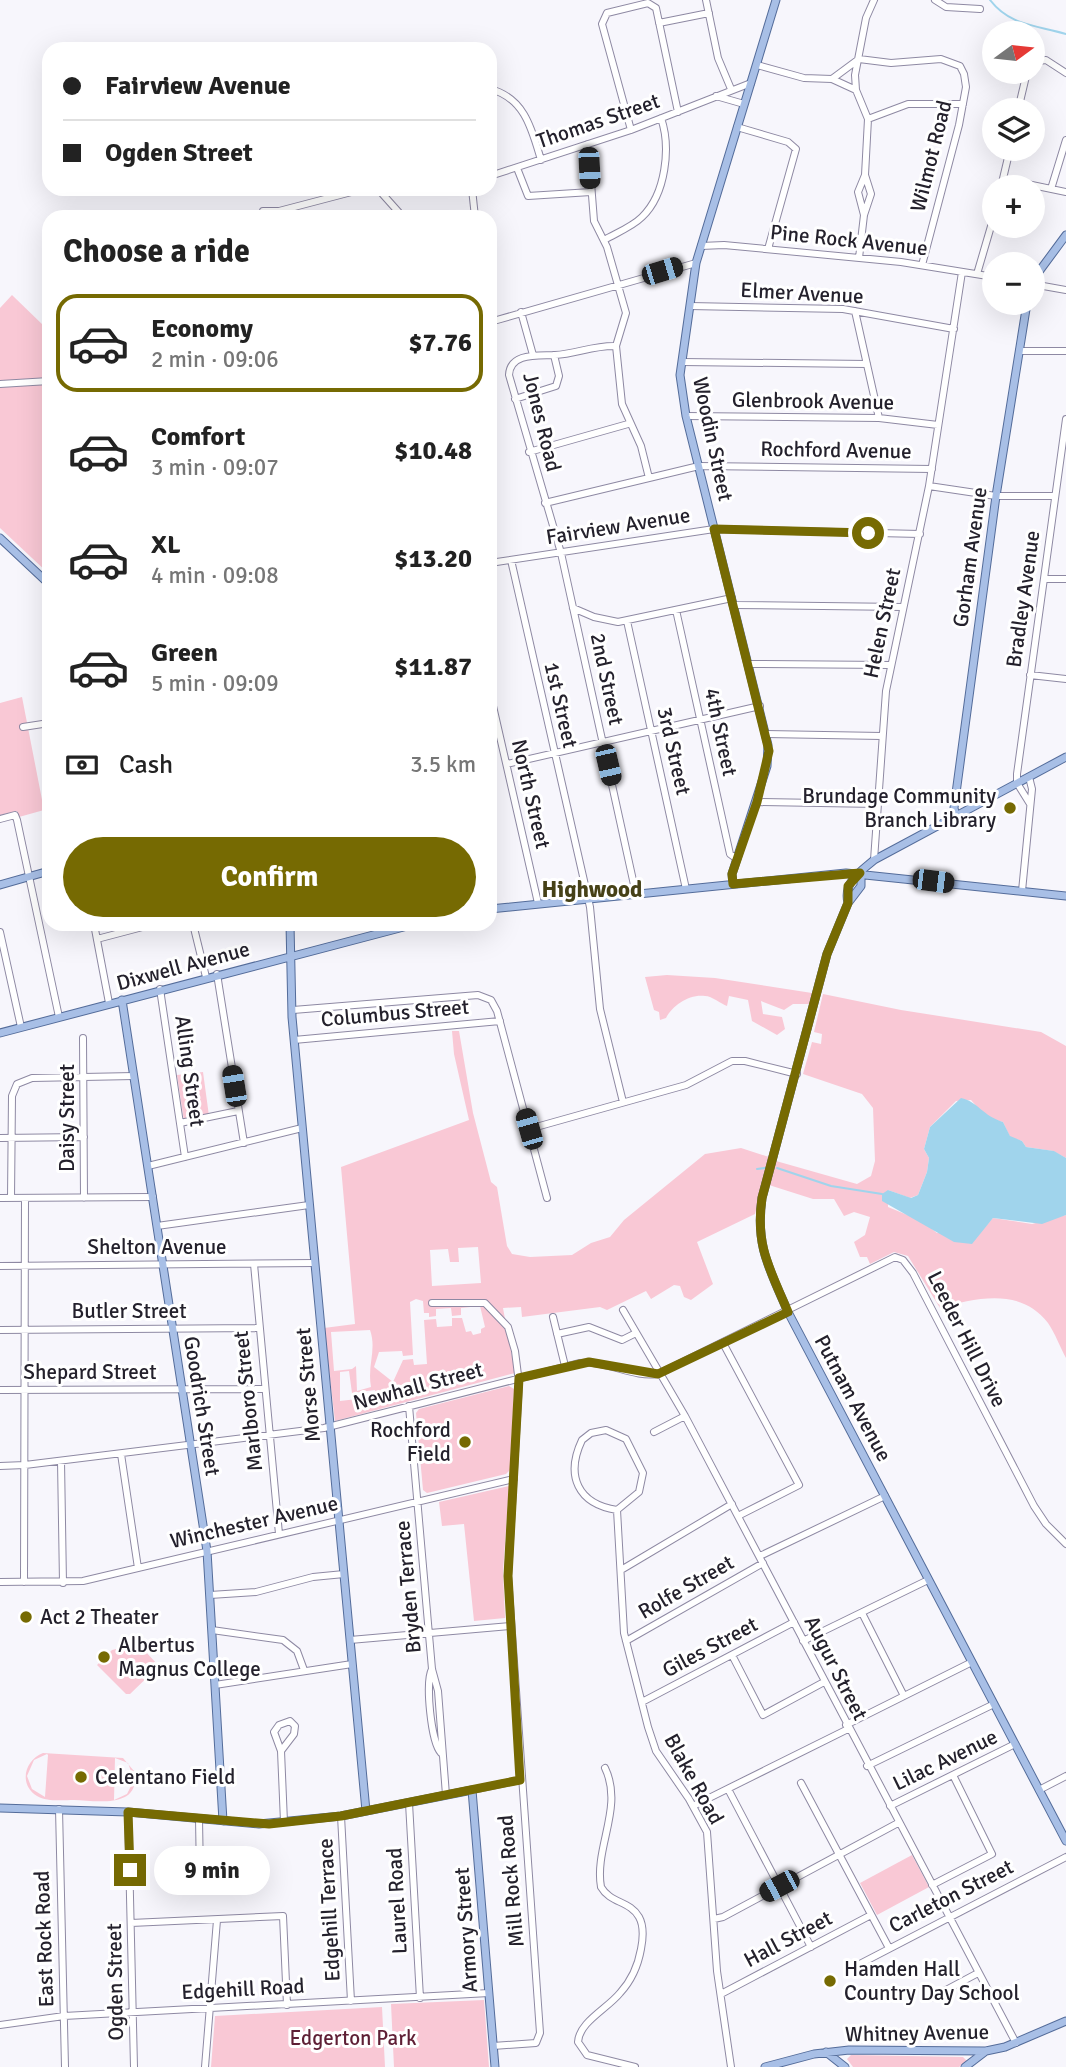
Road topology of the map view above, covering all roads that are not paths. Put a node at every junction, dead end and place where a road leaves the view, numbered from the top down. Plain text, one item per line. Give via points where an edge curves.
1 (706, 0) edge
2 (776, 0) edge
3 (874, 0) edge
4 (935, 0) edge
5 (980, 9) dead end
6 (709, 13) junction
7 (659, 23) junction
8 (859, 59) junction
9 (1045, 60) edge
10 (757, 65) junction
11 (1066, 73) edge
12 (832, 79) junction
13 (751, 83) junction
14 (731, 89) junction
15 (856, 90) junction
16 (497, 92) edge
17 (716, 96) junction
18 (744, 104) junction
19 (963, 104) junction
20 (678, 111) junction
21 (661, 118) junction
22 (868, 119) junction
23 (737, 127) junction
24 (631, 130) junction
25 (1066, 140) edge
26 (588, 144) junction
27 (541, 160) junction
28 (517, 168) junction
29 (497, 174) edge
30 (865, 175) junction
31 (1045, 188) edge
32 (1051, 189) junction
33 (591, 192) junction
34 (1066, 192) edge
35 (336, 196) edge
36 (384, 196) edge
37 (283, 210) edge
38 (397, 210) edge
39 (864, 215) junction
40 (988, 238) edge
41 (1065, 238) edge
42 (604, 240) junction
43 (701, 246) junction
44 (768, 249) junction
45 (859, 258) junction
46 (696, 263) junction
47 (922, 265) junction
48 (1045, 265) edge
49 (962, 272) junction
50 (977, 274) junction
51 (982, 275) edge
52 (618, 284) junction
53 (1045, 285) edge
54 (1066, 290) edge
55 (690, 306) junction
56 (855, 311) junction
57 (521, 312) junction
58 (1025, 315) edge
59 (497, 320) edge
60 (954, 329) junction
61 (616, 346) junction
62 (1019, 351) junction
63 (1066, 351) edge
64 (533, 355) junction
65 (554, 355) junction
66 (682, 362) junction
67 (867, 364) junction
68 (42, 381) edge
69 (0, 383) edge
70 (514, 399) junction
71 (686, 416) junction
72 (879, 418) junction
73 (1066, 423) edge
74 (628, 424) junction
75 (938, 425) junction
76 (529, 452) junction
77 (699, 466) junction
78 (932, 470) junction
79 (649, 478) junction
80 (929, 486) junction
81 (996, 496) junction
82 (1055, 496) junction
83 (545, 503) junction
84 (714, 529) junction
85 (920, 534) junction
86 (0, 538) edge
87 (561, 553) junction
88 (511, 560) junction
89 (497, 562) edge
90 (42, 577) edge
91 (1044, 579) junction
92 (1066, 579) edge
93 (733, 602) junction
94 (903, 607) junction
95 (573, 608) junction
96 (676, 610) junction
97 (594, 617) junction
98 (627, 621) junction
99 (577, 624) junction
100 (749, 664) junction
101 (890, 666) junction
102 (1030, 675) junction
103 (1066, 679) edge
104 (760, 706) junction
105 (701, 720) junction
106 (42, 724) edge
107 (497, 724) edge
108 (23, 727) dead end
109 (652, 731) junction
110 (499, 733) joint
111 (766, 734) junction
112 (882, 736) junction
113 (603, 742) junction
114 (554, 753) junction
115 (1066, 757) edge
116 (507, 764) junction
117 (1029, 777) junction
118 (1017, 783) junction
119 (757, 802) junction
120 (878, 804) junction
121 (1030, 804) junction
122 (956, 816) junction
123 (0, 819) edge
124 (737, 859) junction
125 (874, 860) junction
126 (860, 873) junction
127 (42, 874) edge
128 (29, 877) junction
129 (733, 884) junction
130 (0, 885) edge
131 (686, 889) junction
132 (1022, 891) junction
133 (636, 894) junction
134 (1066, 896) edge
135 (588, 898) junction
136 (538, 903) junction
137 (497, 908) edge
138 (95, 931) edge
139 (127, 931) edge
140 (196, 931) edge
141 (290, 931) edge
142 (375, 931) edge
143 (0, 932) edge
144 (97, 939) junction
145 (292, 955) junction
146 (217, 974) junction
147 (206, 977) junction
148 (160, 989) junction
149 (122, 1000) junction
150 (109, 1003) junction
151 (293, 1010) junction
152 (59, 1017) junction
153 (500, 1021) junction
154 (21, 1027) junction
155 (0, 1033) edge
156 (83, 1038) dead end
157 (294, 1040) junction
158 (797, 1074) junction
159 (134, 1076) junction
160 (84, 1078) junction
161 (623, 1102) junction
162 (238, 1111) junction
163 (180, 1123) junction
164 (302, 1128) junction
165 (529, 1129) junction
166 (84, 1137) junction
167 (0, 1138) edge
168 (10, 1138) junction
169 (244, 1143) junction
170 (185, 1157) junction
171 (148, 1166) junction
172 (153, 1197) junction
173 (0, 1198) edge
174 (11, 1198) junction
175 (25, 1198) junction
176 (85, 1198) junction
177 (547, 1198) dead end
178 (309, 1205) junction
179 (158, 1226) junction
180 (163, 1264) junction
181 (254, 1264) junction
182 (314, 1264) junction
183 (26, 1265) junction
184 (0, 1266) edge
185 (432, 1303) dead end
186 (623, 1310) dead end
187 (788, 1312) junction
188 (553, 1317) dead end
189 (259, 1328) junction
190 (26, 1329) junction
191 (173, 1329) junction
192 (0, 1330) edge
193 (636, 1333) junction
194 (557, 1334) junction
195 (723, 1343) junction
196 (565, 1366) junction
197 (661, 1373) junction
198 (519, 1378) junction
199 (182, 1389) junction
200 (264, 1389) junction
201 (0, 1390) edge
202 (26, 1390) junction
203 (409, 1406) junction
204 (685, 1416) junction
205 (330, 1427) junction
206 (654, 1432) dead end
207 (270, 1435) junction
208 (191, 1445) junction
209 (121, 1454) junction
210 (61, 1461) junction
211 (25, 1465) junction
212 (0, 1466) edge
213 (514, 1479) junction
214 (885, 1496) junction
215 (418, 1501) junction
216 (732, 1504) junction
217 (617, 1510) junction
218 (738, 1516) junction
219 (338, 1520) junction
220 (279, 1534) junction
221 (1066, 1544) edge
222 (207, 1551) junction
223 (762, 1560) junction
224 (138, 1568) junction
225 (621, 1570) junction
226 (344, 1574) junction
227 (929, 1580) junction
228 (0, 1582) edge
229 (24, 1582) junction
230 (63, 1583) junction
231 (210, 1595) junction
232 (862, 1613) junction
233 (794, 1622) junction
234 (511, 1626) junction
235 (212, 1630) junction
236 (429, 1632) junction
237 (350, 1640) junction
238 (626, 1641) junction
239 (803, 1641) junction
240 (732, 1655) junction
241 (972, 1662) junction
242 (352, 1664) junction
243 (304, 1670) junction
244 (824, 1682) junction
245 (215, 1685) junction
246 (904, 1696) junction
247 (642, 1702) junction
248 (994, 1704) junction
249 (847, 1726) junction
250 (1015, 1744) junction
251 (281, 1751) junction
252 (867, 1766) junction
253 (605, 1768) dead end
254 (953, 1775) junction
255 (1066, 1776) edge
256 (520, 1780) junction
257 (801, 1783) dead end
258 (728, 1789) junction
259 (472, 1790) junction
260 (1039, 1790) junction
261 (446, 1795) junction
262 (409, 1803) junction
263 (693, 1806) junction
264 (890, 1806) junction
265 (0, 1808) edge
266 (59, 1810) junction
267 (366, 1811) junction
268 (128, 1812) junction
269 (341, 1816) junction
270 (199, 1819) junction
271 (223, 1821) junction
272 (284, 1822) junction
273 (898, 1824) junction
274 (1066, 1841) edge
275 (839, 1855) junction
276 (1066, 1857) edge
277 (230, 1881) dead end
278 (932, 1885) junction
279 (779, 1886) junction
280 (871, 1915) junction
281 (948, 1916) junction
282 (713, 1919) junction
283 (217, 1920) junction
284 (131, 1923) junction
285 (811, 1947) junction
286 (889, 1948) junction
287 (854, 1967) dead end
288 (978, 1973) junction
289 (489, 1993) junction
290 (721, 1994) junction
291 (933, 1997) dead end
292 (420, 1998) junction
293 (351, 2001) junction
294 (287, 2005) junction
295 (209, 2009) junction
296 (133, 2012) junction
297 (64, 2016) junction
298 (1066, 2021) edge
299 (0, 2025) edge
300 (1016, 2043) junction
301 (493, 2046) junction
302 (986, 2051) junction
303 (825, 2052) junction
304 (620, 2065) edge
305 (65, 2067) edge
306 (134, 2067) edge
307 (205, 2067) edge
308 (495, 2067) edge
309 (635, 2067) edge
310 (731, 2067) edge
311 (765, 2067) edge
312 (845, 2067) edge
313 (965, 2067) edge

1 - 6 street
2 - 10 main road, Woodin Street
3 - 8 street
4 - 5 street via 946,7
6 - 7 street
6 - 14 street via 718,58
7 - 20 street
7 - 24 street via 656,8 648,3 610,12 602,21
8 - 12 street
8 - 15 street
8 - 19 street, Wilmot Road via 951,61 964,74
9 - 11 street
10 - 12 street via 804,78
10 - 13 main road, Woodin Street
12 - 15 street
13 - 14 street, Thomas Street
13 - 18 main road, Woodin Street
14 - 17 street, Thomas Street
15 - 22 street
16 - 27 street via 510,98 529,120
17 - 18 street
17 - 20 street, Thomas Street
18 - 23 main road, Woodin Street
19 - 22 street via 908,104
19 - 47 street, Wilmot Road
20 - 21 street, Thomas Street
21 - 24 street, Thomas Street
21 - 42 street via 668,150 649,209 633,225
22 - 30 street
23 - 43 main road, Woodin Street
23 - 44 street via 788,142 796,149
24 - 26 street, Thomas Street
25 - 32 street
26 - 27 street, Thomas Street
26 - 33 street
27 - 28 street, Thomas Street
28 - 29 street, Thomas Street
28 - 33 street via 528,196
30 - 39 street via 858,192
30 - 39 street via 872,194
31 - 32 street
32 - 34 street
33 - 42 street via 596,228
35 - 37 street
36 - 38 street
39 - 45 street
40 - 50 street
41 - 48 main road
42 - 52 street
43 - 44 street, Pine Rock Avenue
43 - 46 main road, Woodin Street
44 - 45 street, Pine Rock Avenue
45 - 47 street, Pine Rock Avenue
46 - 52 street
46 - 55 main road, Woodin Street
47 - 49 street, Pine Rock Avenue
49 - 50 street, Pine Rock Avenue
49 - 60 street, Helen Street
50 - 51 street, Pine Rock Avenue
52 - 57 street
52 - 61 street via 626,318
53 - 54 street
55 - 56 street, Elmer Avenue
55 - 66 main road, Woodin Street
56 - 60 street, Elmer Avenue
56 - 67 street
57 - 59 street
57 - 64 street, Jones Road
58 - 62 main road, Gorham Avenue
60 - 75 street, Helen Street
61 - 65 street
61 - 74 street via 621,404
62 - 63 street
62 - 81 main road, Gorham Avenue
64 - 65 street
64 - 70 street, Jones Road via 516,361 509,370
65 - 70 street via 559,376 556,386
66 - 67 street
66 - 71 main road, Woodin Street via 680,385
67 - 72 street
68 - 69 street
70 - 76 street, Jones Road
71 - 72 street, Glenbrook Avenue
71 - 77 main road, Woodin Street
72 - 75 street, Glenbrook Avenue
73 - 82 street, Bradley Avenue
74 - 76 street
74 - 79 street via 641,446
75 - 78 street, Helen Street
76 - 83 street, Jones Road
77 - 78 street, Rochford Avenue
77 - 79 street, Rochford Avenue
77 - 84 main road, Woodin Street
78 - 80 street, Helen Street
79 - 83 street, Rochford Avenue
80 - 81 street
80 - 85 street, Helen Street
81 - 82 street
81 - 122 main road, Gorham Avenue
82 - 91 street, Bradley Avenue
83 - 87 street, Jones Road
84 - 85 street, Fairview Avenue
84 - 87 street, Fairview Avenue
84 - 93 main road, Woodin Street
85 - 94 street, Helen Street
86 - 90 main road
87 - 88 street, Fairview Avenue
87 - 95 street, 2nd Street
88 - 89 street, Fairview Avenue
88 - 114 street, 1st Street
91 - 92 street
91 - 102 street, Bradley Avenue
93 - 94 street
93 - 96 street
93 - 100 main road, Woodin Street
94 - 101 street, Helen Street
95 - 97 street
95 - 99 street, 2nd Street
96 - 98 street
96 - 105 street, 4th Street
97 - 98 street
97 - 99 street
98 - 109 street, 3rd Street
99 - 113 street, 2nd Street
100 - 101 street
100 - 104 main road, Woodin Street
101 - 112 street, Helen Street
102 - 103 street
102 - 118 street, Bradley Avenue
104 - 105 street
104 - 111 main road, Woodin Street
105 - 109 street
105 - 124 street, 4th Street via 730,854
106 - 108 street
107 - 110 street, North Street
109 - 113 street
109 - 131 street, 3rd Street
110 - 116 street, North Street
111 - 112 street
111 - 119 main road, Woodin Street via 768,762
112 - 120 street, Helen Street
113 - 114 street
113 - 133 street, 2nd Street
114 - 116 street
114 - 135 street, 1st Street
115 - 117 main road
116 - 136 street, North Street
117 - 118 main road
117 - 121 street
118 - 121 street
118 - 122 main road
119 - 120 street
119 - 124 main road, Woodin Street
120 - 125 street, Helen Street
121 - 132 street
122 - 125 main road
123 - 128 street via 15,815
124 - 129 main road, Woodin Street
125 - 126 main road
126 - 129 main road
126 - 132 main road
126 - 158 main road, Putnam Avenue via 848,886 848,903 827,954
127 - 128 main road
128 - 130 main road
128 - 152 street
129 - 131 main road
131 - 133 main road
132 - 134 main road
133 - 135 main road
135 - 136 main road
135 - 161 street, 1st Street via 600,1009
136 - 137 main road
138 - 144 street
139 - 144 street
140 - 147 street
141 - 145 main road, Morse Street
142 - 145 main road, Dixwell Avenue
143 - 154 street
144 - 150 street
145 - 146 main road, Dixwell Avenue
145 - 151 main road, Morse Street
146 - 147 main road, Dixwell Avenue
146 - 162 street
147 - 148 main road, Dixwell Avenue
148 - 149 main road, Dixwell Avenue
148 - 163 street, Alling Street
149 - 150 main road, Dixwell Avenue
149 - 159 main road, Goodrich Street
150 - 152 main road, Dixwell Avenue
151 - 153 street via 478,995 491,1000
151 - 157 main road, Morse Street
152 - 154 main road, Dixwell Avenue
153 - 157 street, Columbus Street
153 - 165 street
154 - 155 main road, Dixwell Avenue
156 - 160 street, Daisy Street
157 - 164 main road, Morse Street
158 - 161 street via 745,1060 732,1061 686,1085
158 - 187 main road, Putnam Avenue via 760,1217 762,1251
159 - 160 street
159 - 171 main road, Goodrich Street
160 - 166 street, Daisy Street
160 - 168 street via 32,1078 17,1084
161 - 165 street
162 - 163 street
162 - 169 street
163 - 170 street, Alling Street
164 - 169 street
164 - 178 main road, Morse Street
165 - 177 street
166 - 168 street
166 - 176 street, Daisy Street
167 - 168 street
168 - 174 street
169 - 170 street
170 - 171 street
171 - 172 main road, Goodrich Street
172 - 176 street
172 - 179 main road, Goodrich Street
173 - 174 street
174 - 175 street
175 - 176 street
175 - 183 street
178 - 179 street
178 - 182 main road, Morse Street
179 - 180 main road, Goodrich Street
180 - 181 street, Shelton Avenue
180 - 183 street, Shelton Avenue
180 - 191 main road, Goodrich Street
181 - 182 street, Shelton Avenue
181 - 189 street, Marlboro Street
182 - 205 main road, Morse Street
183 - 184 street, Shelton Avenue
183 - 190 street
185 - 198 street, Mill Rock Road via 485,1303 494,1310 512,1334
186 - 193 street, Augur Street
187 - 195 street
187 - 214 main road, Putnam Avenue
187 - 221 street, Leeder Hill Drive via 890,1258 903,1260 914,1273 1034,1506
188 - 194 street
189 - 191 street, Butler Street
189 - 200 street, Marlboro Street
190 - 191 street, Butler Street
190 - 192 street, Butler Street
190 - 202 street
191 - 199 main road, Goodrich Street
193 - 194 street via 622,1340 589,1327
193 - 197 street, Augur Street
194 - 196 street
195 - 197 street
195 - 218 street via 799,1485
196 - 197 street, Newhall Street via 597,1363 650,1375
196 - 198 street, Newhall Street
197 - 204 street, Augur Street
198 - 203 street, Newhall Street
198 - 213 street, Mill Rock Road
199 - 200 street, Shepard Street
199 - 202 street, Shepard Street
199 - 208 main road, Goodrich Street
200 - 207 street, Marlboro Street
201 - 202 street, Shepard Street
202 - 211 street
203 - 205 street, Newhall Street
203 - 215 street, Bryden Terrace
204 - 206 street
204 - 216 street, Augur Street
205 - 207 street, Newhall Street
205 - 219 main road, Morse Street
207 - 208 street, Newhall Street
207 - 220 street, Marlboro Street
208 - 209 street, Newhall Street
208 - 222 main road, Goodrich Street
209 - 210 street, Newhall Street
209 - 224 street
210 - 211 street, Newhall Street
210 - 230 street
211 - 212 street, Newhall Street
211 - 229 street
213 - 215 street, Winchester Avenue
213 - 234 street, Mill Rock Road via 508,1576
214 - 223 street, Rolfe Street
214 - 227 main road, Putnam Avenue
215 - 219 street, Winchester Avenue
215 - 236 street, Bryden Terrace
216 - 218 street, Augur Street
216 - 225 street
217 - 217 street via 587,1500 578,1488 579,1448 593,1432 606,1430 623,1436 642,1468 641,1488
217 - 225 street, Blake Road
218 - 223 street, Augur Street
219 - 220 street, Winchester Avenue
219 - 226 main road, Morse Street
220 - 222 street, Winchester Avenue
222 - 224 street, Winchester Avenue
222 - 231 main road, Goodrich Street
223 - 233 street, Augur Street
223 - 238 street, Rolfe Street
224 - 230 street, Winchester Avenue
225 - 238 street, Blake Road
226 - 231 street via 256,1592
226 - 237 main road, Morse Street
227 - 232 street
227 - 241 main road, Putnam Avenue
228 - 229 street, Winchester Avenue
229 - 230 street, Winchester Avenue
231 - 235 main road, Goodrich Street
232 - 239 street
232 - 246 street
233 - 239 street, Augur Street
233 - 240 street, Giles Street
234 - 236 street
234 - 256 street, Mill Rock Road
235 - 243 street via 283,1640 297,1651
235 - 245 main road, Goodrich Street
236 - 237 street
236 - 261 street, Bryden Terrace via 434,1740 441,1753
237 - 242 main road, Morse Street
238 - 247 street, Blake Road
239 - 244 street, Augur Street
240 - 244 street via 763,1715
240 - 247 street, Giles Street
241 - 246 street
241 - 248 main road, Putnam Avenue
242 - 243 street
242 - 267 main road, Morse Street
243 - 245 street
244 - 249 street, Augur Street
245 - 271 main road, Goodrich Street
246 - 249 street
247 - 263 street, Blake Road via 654,1747
248 - 250 main road, Putnam Avenue
248 - 252 street
249 - 252 street, Augur Street
249 - 258 street
250 - 254 street, Lilac Avenue
250 - 260 main road, Putnam Avenue
251 - 251 street via 295,1732 292,1722 275,1730
251 - 272 street
252 - 264 street, Augur Street
253 - 304 street via 611,1817 601,1887 641,1920 642,1944 630,1980 581,2028 578,2042 587,2055
254 - 264 street, Lilac Avenue
254 - 278 street via 992,1854
255 - 260 street
256 - 259 street
256 - 301 street, Mill Rock Road via 540,2034 536,2043
257 - 275 street
258 - 263 street
258 - 279 street
259 - 261 main road
259 - 289 main road, Armory Street
260 - 274 main road, Putnam Avenue
261 - 262 main road
262 - 267 main road
262 - 292 street, Laurel Road
263 - 282 street, Blake Road via 707,1832
264 - 273 street, Augur Street
265 - 266 main road
266 - 268 main road
266 - 297 street, East Rock Road
267 - 269 main road
268 - 270 main road
268 - 284 street, Ogden Street
269 - 272 main road
269 - 293 street, Edgehill Terrace
270 - 271 main road
270 - 277 street via 200,1876 205,1882
271 - 272 main road
273 - 275 street
273 - 278 street, Augur Street
275 - 279 street
275 - 280 street
276 - 281 street, Carleton Street
278 - 281 street, Augur Street
279 - 282 street
279 - 285 street
280 - 285 street, Hall Street
280 - 286 street
281 - 286 street, Carleton Street
281 - 288 street, Augur Street
282 - 290 street, Blake Road
283 - 284 street
283 - 294 street via 283,1916
283 - 295 street
284 - 296 street, Ogden Street
285 - 290 street, Hall Street
286 - 287 street, Carleton Street
288 - 291 street
288 - 300 street, Augur Street
289 - 292 street, Edgehill Road
289 - 301 main road, Armory Street
290 - 310 street, Blake Road
292 - 293 street, Edgehill Road
293 - 294 street, Edgehill Road
294 - 295 street, Edgehill Road
295 - 296 street, Edgehill Road
295 - 307 street
296 - 297 street, Edgehill Road
296 - 306 street, Ogden Street
297 - 299 street, Edgehill Road
297 - 305 street, East Rock Road
298 - 300 main road, Whitney Avenue
300 - 302 main road, Whitney Avenue
301 - 308 main road, Armory Street
302 - 303 main road, Whitney Avenue
302 - 313 main road
303 - 311 main road, Whitney Avenue
303 - 312 main road
304 - 309 street

